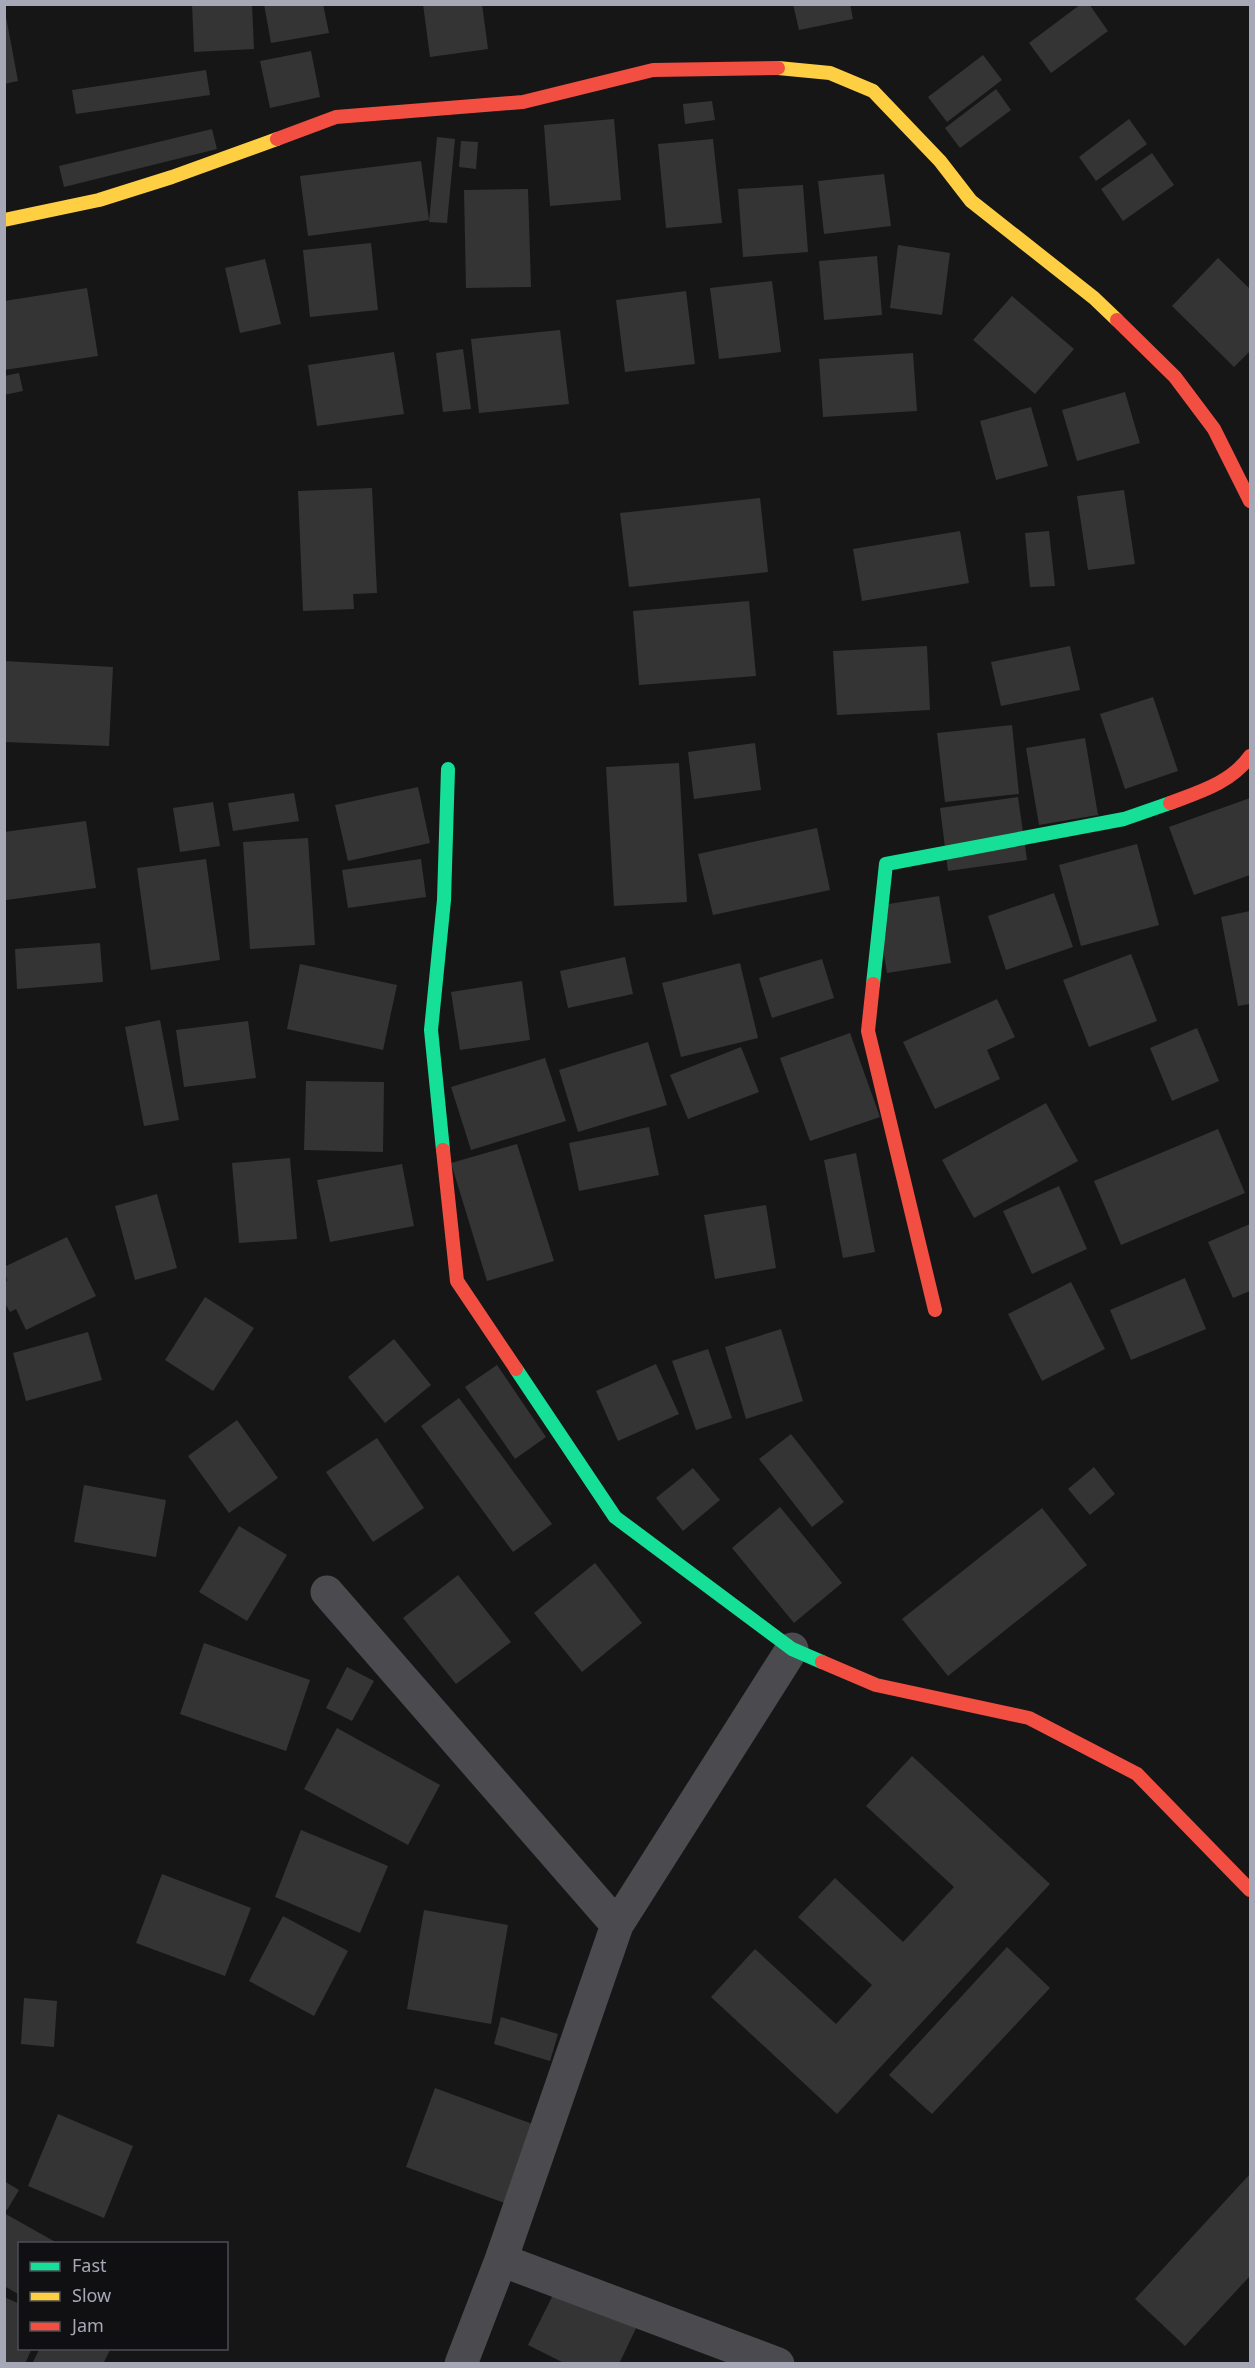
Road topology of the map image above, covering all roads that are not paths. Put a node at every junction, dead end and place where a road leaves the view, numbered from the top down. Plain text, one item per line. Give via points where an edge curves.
1 (4, 220) edge
2 (1251, 501) edge
3 (1251, 756) edge
4 (448, 769) dead end
5 (935, 1310) dead end
6 (327, 1592) dead end
7 (792, 1649) junction
8 (1251, 1890) edge
9 (617, 1925) junction
10 (501, 2260) junction
11 (461, 2364) edge
12 (778, 2364) edge

1 - 2 street via 99,200 336,117 524,102 653,70 773,68 830,73 873,91 940,160 971,201 1094,298 1175,377 1214,429
3 - 5 street via 1212,788 1124,819 886,864 868,1031
4 - 7 street via 444,900 430,1030 457,1281 615,1517
6 - 9 street
7 - 8 street via 876,1685 1029,1718 1137,1774
7 - 9 street
9 - 10 street
10 - 11 street
10 - 12 street

